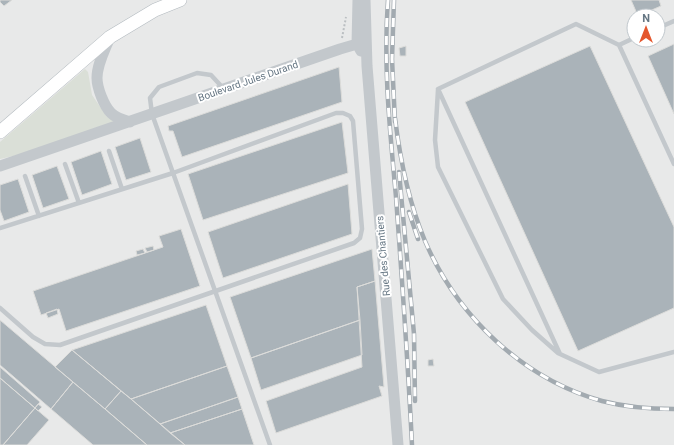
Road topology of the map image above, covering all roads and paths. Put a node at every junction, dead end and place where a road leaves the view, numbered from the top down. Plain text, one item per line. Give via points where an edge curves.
1 (180, 0) edge
2 (358, 0) edge
3 (365, 0) edge
4 (110, 37) junction
5 (626, 42) edge
6 (362, 44) junction
7 (619, 45) junction
8 (224, 89) junction
9 (438, 89) junction
10 (152, 114) junction
11 (130, 122) junction
12 (0, 132) edge
13 (108, 151) dead end
14 (65, 164) dead end
15 (674, 164) edge
16 (0, 166) edge
17 (173, 172) junction
18 (25, 176) dead end
19 (122, 189) junction
20 (79, 203) junction
21 (39, 216) junction
22 (0, 228) edge
23 (215, 292) junction
24 (0, 308) edge
25 (674, 352) edge
26 (560, 354) junction
27 (270, 445) edge
28 (398, 445) edge

1 - 4 main road via 155,10
2 - 6 street, Rue des Chantiers
3 - 6 street, Rue des Chantiers
4 - 11 street via 97,78 100,94 110,113
4 - 12 main road
5 - 7 lane
6 - 8 street, Boulevard Jules Durand via 340,49
6 - 28 street, Rue des Chantiers via 367,66
7 - 9 lane via 576,24
7 - 15 lane
8 - 10 street, Boulevard Jules Durand
8 - 10 lane via 211,75 197,73 159,87 150,98
9 - 26 lane
9 - 26 lane via 438,167 503,299 532,330
10 - 11 street, Boulevard Jules Durand
10 - 17 lane
11 - 16 street, Boulevard Jules Durand
13 - 19 lane
14 - 20 lane
17 - 19 lane
17 - 23 lane
17 - 23 lane via 336,113 350,116 353,121 362,229 360,238 354,243
18 - 21 lane
19 - 20 lane
20 - 21 lane
21 - 22 lane
23 - 24 lane via 60,345 46,344 33,337
23 - 27 lane
25 - 26 lane via 599,372

